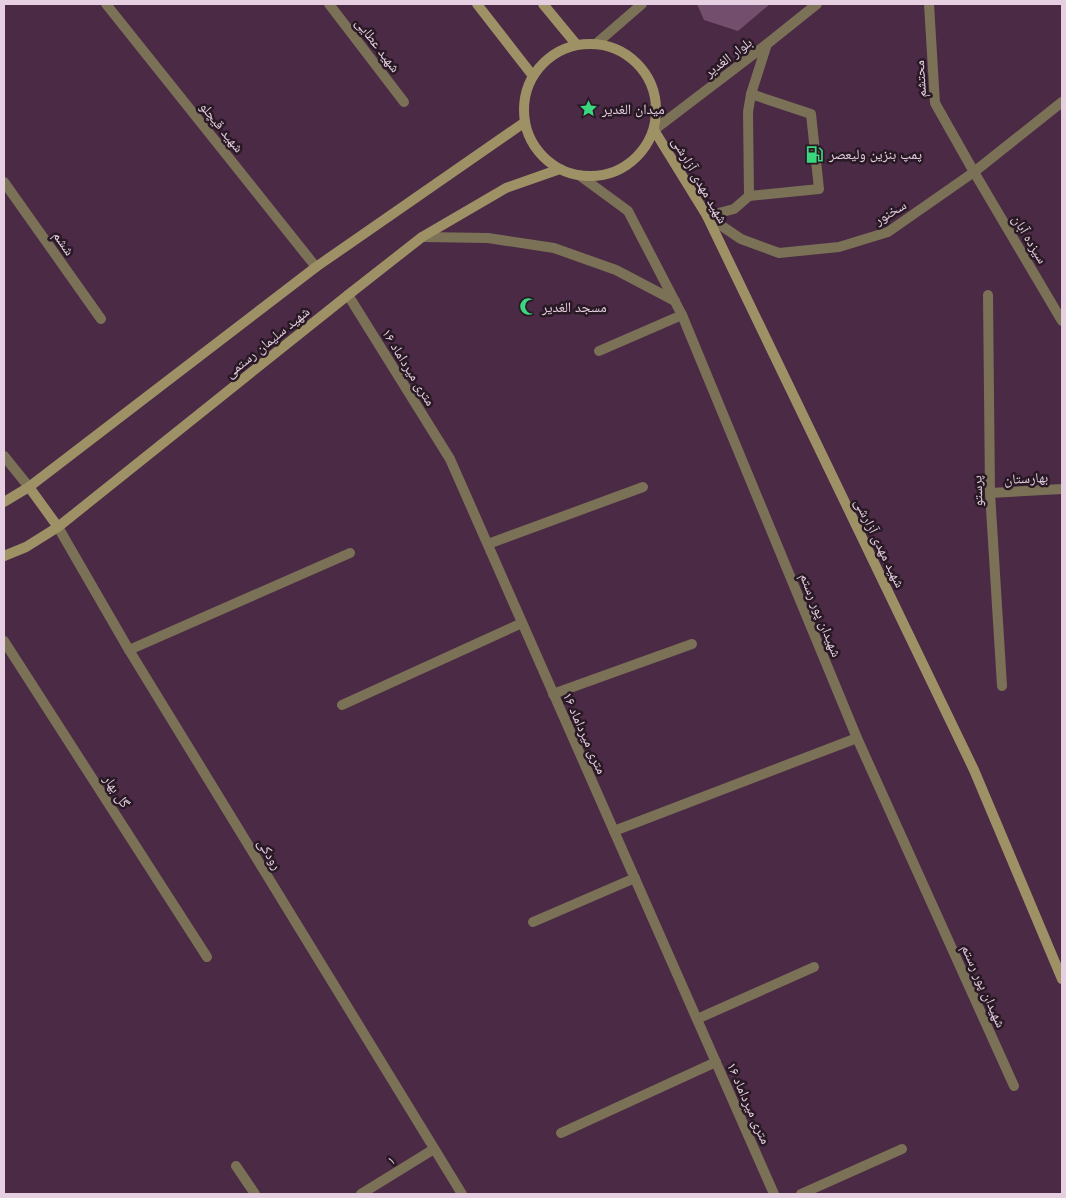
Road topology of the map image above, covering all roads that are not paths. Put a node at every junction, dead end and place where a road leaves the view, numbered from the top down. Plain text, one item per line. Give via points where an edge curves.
1 (106, 4) edge
2 (329, 4) edge
3 (477, 4) edge
4 (544, 4) edge
5 (642, 4) edge
6 (817, 4) edge
7 (930, 4) edge
8 (597, 43) junction
9 (576, 44) junction
10 (767, 44) junction
11 (533, 76) junction
12 (751, 94) junction
13 (404, 102) dead end
14 (1062, 102) edge
15 (525, 122) junction
16 (654, 130) junction
17 (560, 170) junction
18 (974, 172) junction
19 (578, 176) junction
20 (4, 182) edge
21 (749, 196) junction
22 (706, 216) junction
23 (422, 237) junction
24 (316, 267) junction
25 (988, 294) dead end
26 (348, 295) junction
27 (675, 301) junction
28 (682, 315) junction
29 (101, 319) dead end
30 (1062, 321) edge
31 (599, 351) dead end
32 (4, 456) edge
33 (28, 487) junction
34 (643, 487) dead end
35 (1062, 490) edge
36 (990, 493) junction
37 (4, 502) edge
38 (58, 527) junction
39 (488, 544) junction
40 (350, 553) dead end
41 (4, 556) edge
42 (522, 623) junction
43 (4, 640) edge
44 (692, 644) dead end
45 (129, 650) junction
46 (1002, 686) dead end
47 (553, 694) junction
48 (342, 705) dead end
49 (857, 738) junction
50 (614, 831) junction
51 (635, 878) junction
52 (533, 922) dead end
53 (207, 957) dead end
54 (814, 967) dead end
55 (1062, 978) edge
56 (697, 1019) junction
57 (716, 1062) junction
58 (1014, 1086) dead end
59 (561, 1133) dead end
60 (902, 1149) dead end
61 (434, 1150) junction
62 (236, 1166) dead end
63 (255, 1194) edge
64 (362, 1194) edge
65 (462, 1194) edge
66 (774, 1194) edge
67 (801, 1194) edge

1 - 24 street, شهید قیچلو
2 - 13 street, شهید عطایی
3 - 11 main road
4 - 9 main road
5 - 8 street
6 - 10 street, بلوار الغدیر
7 - 18 street, محتشم via 935,102
8 - 9 main road
8 - 16 main road via 616,48 633,58 646,73 654,91 657,110
9 - 11 main road via 544,62
10 - 12 street
10 - 16 street, بلوار الغدیر
11 - 15 main road via 524,102
12 - 21 street via 748,112
12 - 21 street via 811,114 819,189
14 - 18 street, سخنور
15 - 17 main road via 532,142 544,158
15 - 24 main road, شهید سلیمان رستمی
16 - 19 main road via 636,159 624,168 609,174
16 - 22 main road, شهید مهدی آزارشی
17 - 19 main road
17 - 23 main road, شهید سلیمان رستمی via 506,188
18 - 22 street, سخنور via 888,232 839,248 779,253 741,240
18 - 30 street, سیزده آبان
19 - 27 street, شهیدان پور رستم via 628,211
20 - 29 street, ششم
21 - 22 street via 734,209
22 - 55 main road, شهید مهدی آزارشی via 974,770
23 - 26 main road, شهید سلیمان رستمی
23 - 27 street via 488,238 554,248 616,270
24 - 33 main road, شهید سلیمان رستمی
25 - 36 street, پرستو
26 - 38 main road, شهید سلیمان رستمی
26 - 39 street, ۱۶ متری میرداماد via 450,459
27 - 28 street, شهیدان پور رستم
28 - 31 street
28 - 49 street, شهیدان پور رستم
32 - 33 street
33 - 37 main road, شهید سلیمان رستمی
33 - 38 main road
34 - 39 street
35 - 36 street, بهارستان
36 - 46 street, پرستو
38 - 41 main road, شهید سلیمان رستمی
38 - 45 street, رودکی
39 - 42 street, ۱۶ متری میرداماد
40 - 45 street
42 - 47 street, ۱۶ متری میرداماد
42 - 48 street
43 - 53 street, گل بهار
44 - 47 street
45 - 61 street, رودکی
47 - 50 street, ۱۶ متری میرداماد
49 - 50 street
49 - 58 street, شهیدان پور رستم
50 - 51 street, ۱۶ متری میرداماد
51 - 52 street
51 - 56 street, ۱۶ متری میرداماد
54 - 56 street
56 - 57 street, ۱۶ متری میرداماد
57 - 59 street
57 - 66 street, ۱۶ متری میرداماد
60 - 67 street
61 - 64 street, ۱
61 - 65 street, رودکی
62 - 63 street

